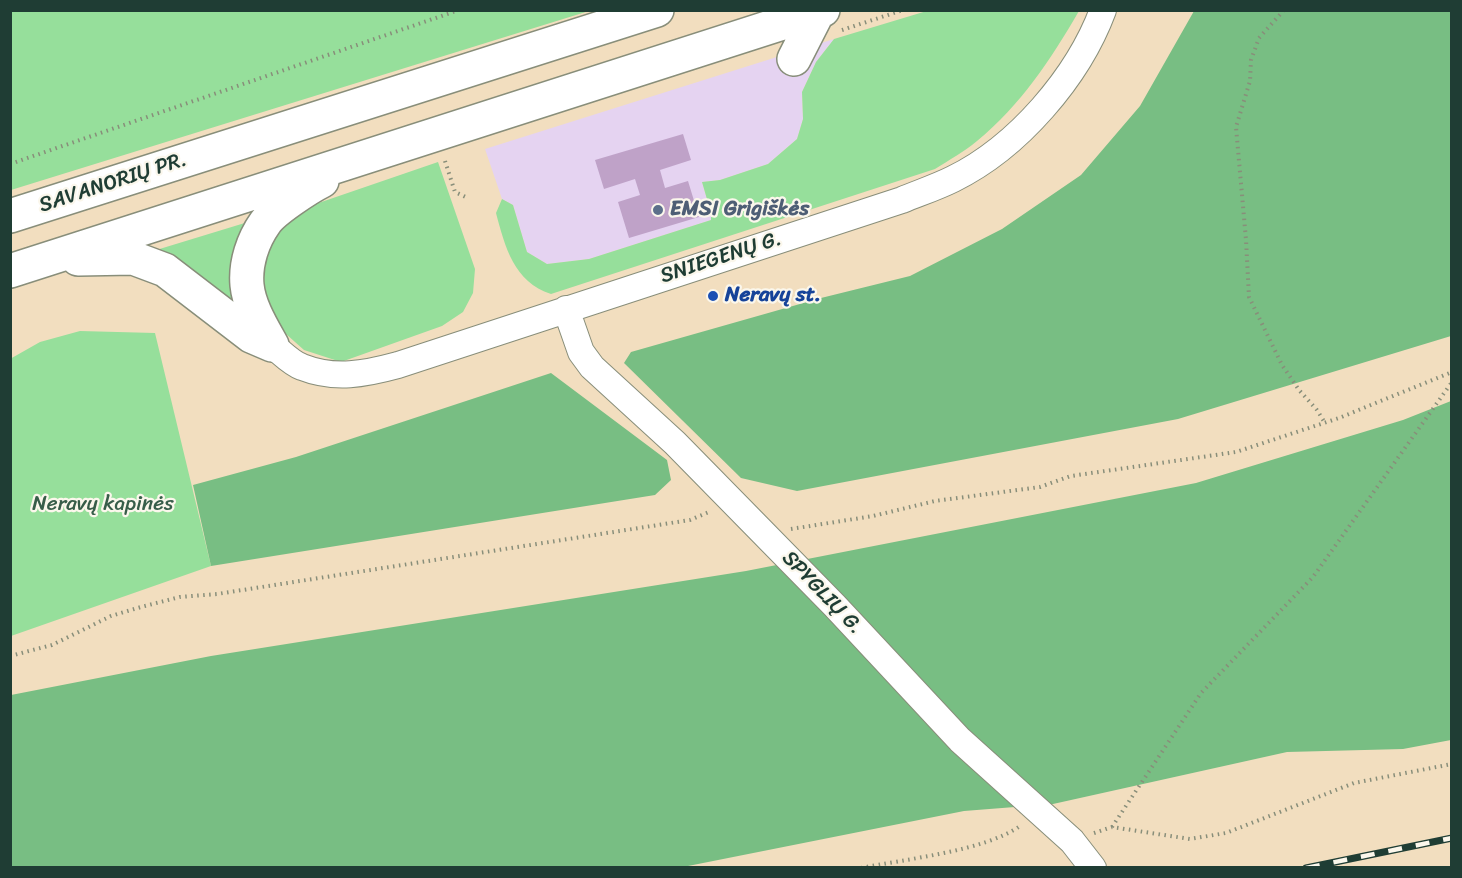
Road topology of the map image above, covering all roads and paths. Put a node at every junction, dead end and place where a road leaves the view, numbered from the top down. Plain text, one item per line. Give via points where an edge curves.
1 (459, 10) edge
2 (657, 10) edge
3 (1103, 10) edge
4 (1284, 10) edge
5 (821, 11) edge
6 (794, 59) dead end
7 (368, 155) junction
8 (10, 164) edge
9 (10, 216) edge
10 (44, 260) junction
11 (10, 271) edge
12 (566, 309) junction
13 (272, 345) junction
14 (1452, 372) edge
15 (1452, 382) edge
16 (1325, 423) junction
17 (729, 498) junction
18 (764, 533) junction
19 (10, 656) edge
20 (1452, 764) edge
21 (1040, 811) junction
22 (1112, 827) junction
23 (1072, 841) junction
24 (861, 867) edge
25 (1093, 867) edge

1 - 8 path
2 - 9 highway, SAVANORIŲ PR.
3 - 12 street, SNIEGENŲ G. via 1094,36 1039,112 1000,149 955,178 902,200
4 - 16 path via 1259,38 1236,127 1249,297 1282,365
5 - 6 highway
5 - 7 highway
7 - 10 highway
7 - 13 highway via 311,187 266,221 255,241 247,265 247,286 256,316
10 - 11 highway
10 - 13 highway via 133,258 165,270 251,336
12 - 13 street, SNIEGENŲ G. via 364,374 334,375 300,367
12 - 17 street, SPYGLIŲ G. via 581,352 592,367
14 - 16 path
15 - 22 path via 1313,577 1201,693
16 - 18 path via 1236,452 1071,476 1040,487 935,501 873,516
17 - 18 street, SPYGLIŲ G.
17 - 19 path via 690,520 180,597 111,616 52,645
18 - 21 street, SPYGLIŲ G. via 960,740
20 - 22 path via 1354,783 1226,833 1190,839
21 - 23 street, SPYGLIŲ G.
21 - 24 path via 998,837
22 - 23 path
23 - 25 street, SPYGLIŲ G.

